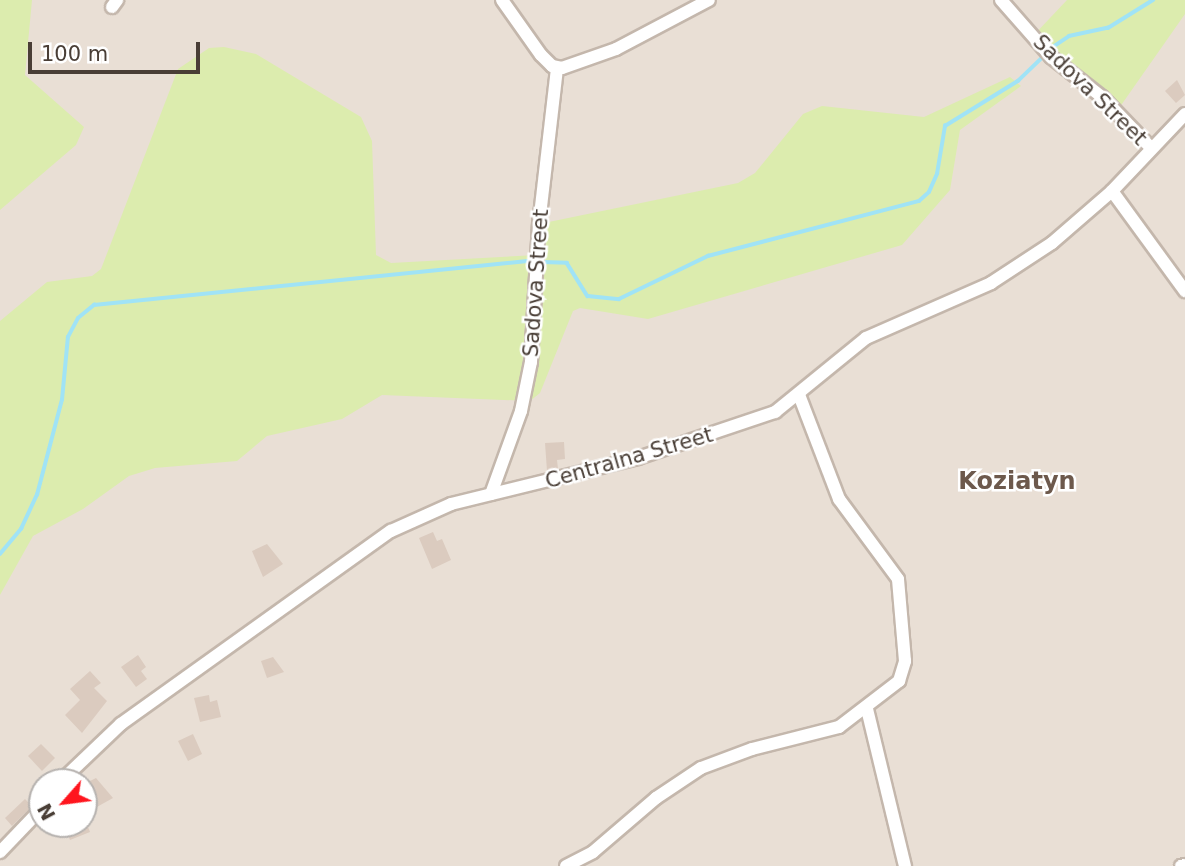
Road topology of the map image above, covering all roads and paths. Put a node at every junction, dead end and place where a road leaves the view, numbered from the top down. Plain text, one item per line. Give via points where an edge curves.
1 (502, 0) edge
2 (709, 0) edge
3 (1001, 0) edge
4 (557, 68) junction
5 (1185, 114) edge
6 (1151, 148) junction
7 (1112, 191) junction
8 (1185, 291) edge
9 (799, 395) junction
10 (491, 494) junction
11 (867, 709) junction
12 (75, 768) edge
13 (28, 823) edge
14 (0, 852) edge
15 (566, 866) edge
16 (905, 866) edge

1 - 4 street via 541,55
2 - 4 street via 604,55
3 - 6 street, Sadova Street via 1051,57 1102,97
4 - 10 street, Sadova Street via 539,225 531,362 521,411
5 - 6 street, Centralna Street
6 - 7 street, Centralna Street
7 - 8 street
7 - 9 street, Centralna Street via 1025,262 980,289 866,338
9 - 10 street, Centralna Street via 768,415 671,448
9 - 11 street via 839,499 894,569 901,588 903,671 891,690
10 - 12 street, Centralna Street via 439,508 391,531 121,724
11 - 15 street via 831,730 752,749 701,768 639,811 593,852
11 - 16 street
13 - 14 street

